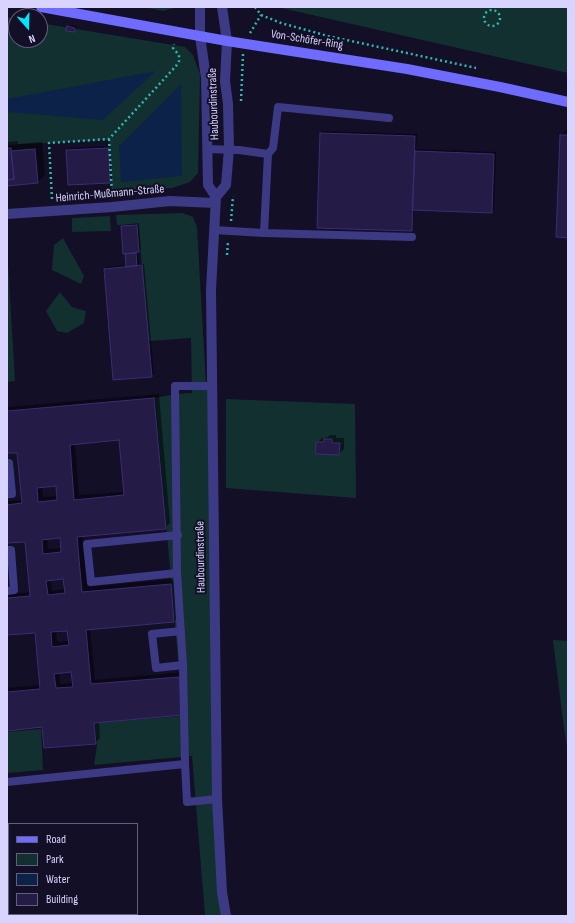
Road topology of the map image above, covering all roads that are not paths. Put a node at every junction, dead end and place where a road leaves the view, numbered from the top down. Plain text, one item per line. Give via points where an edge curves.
1 (41, 7) edge
2 (200, 7) edge
3 (222, 7) edge
4 (200, 36) junction
5 (227, 41) junction
6 (568, 102) edge
7 (389, 118) dead end
8 (207, 149) junction
9 (228, 150) junction
10 (268, 154) junction
11 (215, 200) junction
12 (7, 214) edge
13 (214, 230) junction
14 (264, 233) junction
15 (412, 238) dead end
16 (212, 386) junction
17 (7, 463) edge
18 (7, 494) edge
19 (178, 535) junction
20 (7, 550) edge
21 (177, 573) junction
22 (7, 590) edge
23 (180, 631) junction
24 (183, 665) junction
25 (185, 764) junction
26 (7, 782) edge
27 (217, 799) junction
28 (226, 916) edge

1 - 4 main road, Von-Schöfer-Ring
2 - 4 street, Haubourdinstraße
3 - 5 street, Haubourdinstraße
4 - 5 main road, Von-Schöfer-Ring
4 - 8 street, Haubourdinstraße via 206,78
5 - 6 main road, Von-Schöfer-Ring via 407,69
5 - 9 street, Haubourdinstraße via 225,81
7 - 10 lane via 278,107 273,148
8 - 9 lane
8 - 11 street, Haubourdinstraße via 208,185
9 - 10 lane
9 - 11 street, Haubourdinstraße via 226,185
10 - 14 lane
11 - 12 street, Heinrich-Mußmann-Straße via 170,201 112,208
11 - 13 street, Haubourdinstraße
13 - 14 lane
13 - 16 street, Haubourdinstraße
14 - 15 lane
16 - 19 lane via 175,386
16 - 27 street, Haubourdinstraße
17 - 18 lane via 12,494
19 - 21 lane
19 - 21 lane via 87,544 91,582
20 - 22 lane via 11,550 14,590
21 - 23 lane
23 - 24 lane
23 - 24 lane via 152,634 156,668
24 - 25 lane
25 - 26 lane via 72,771
25 - 27 lane via 187,802
27 - 28 street, Haubourdinstraße via 222,892

